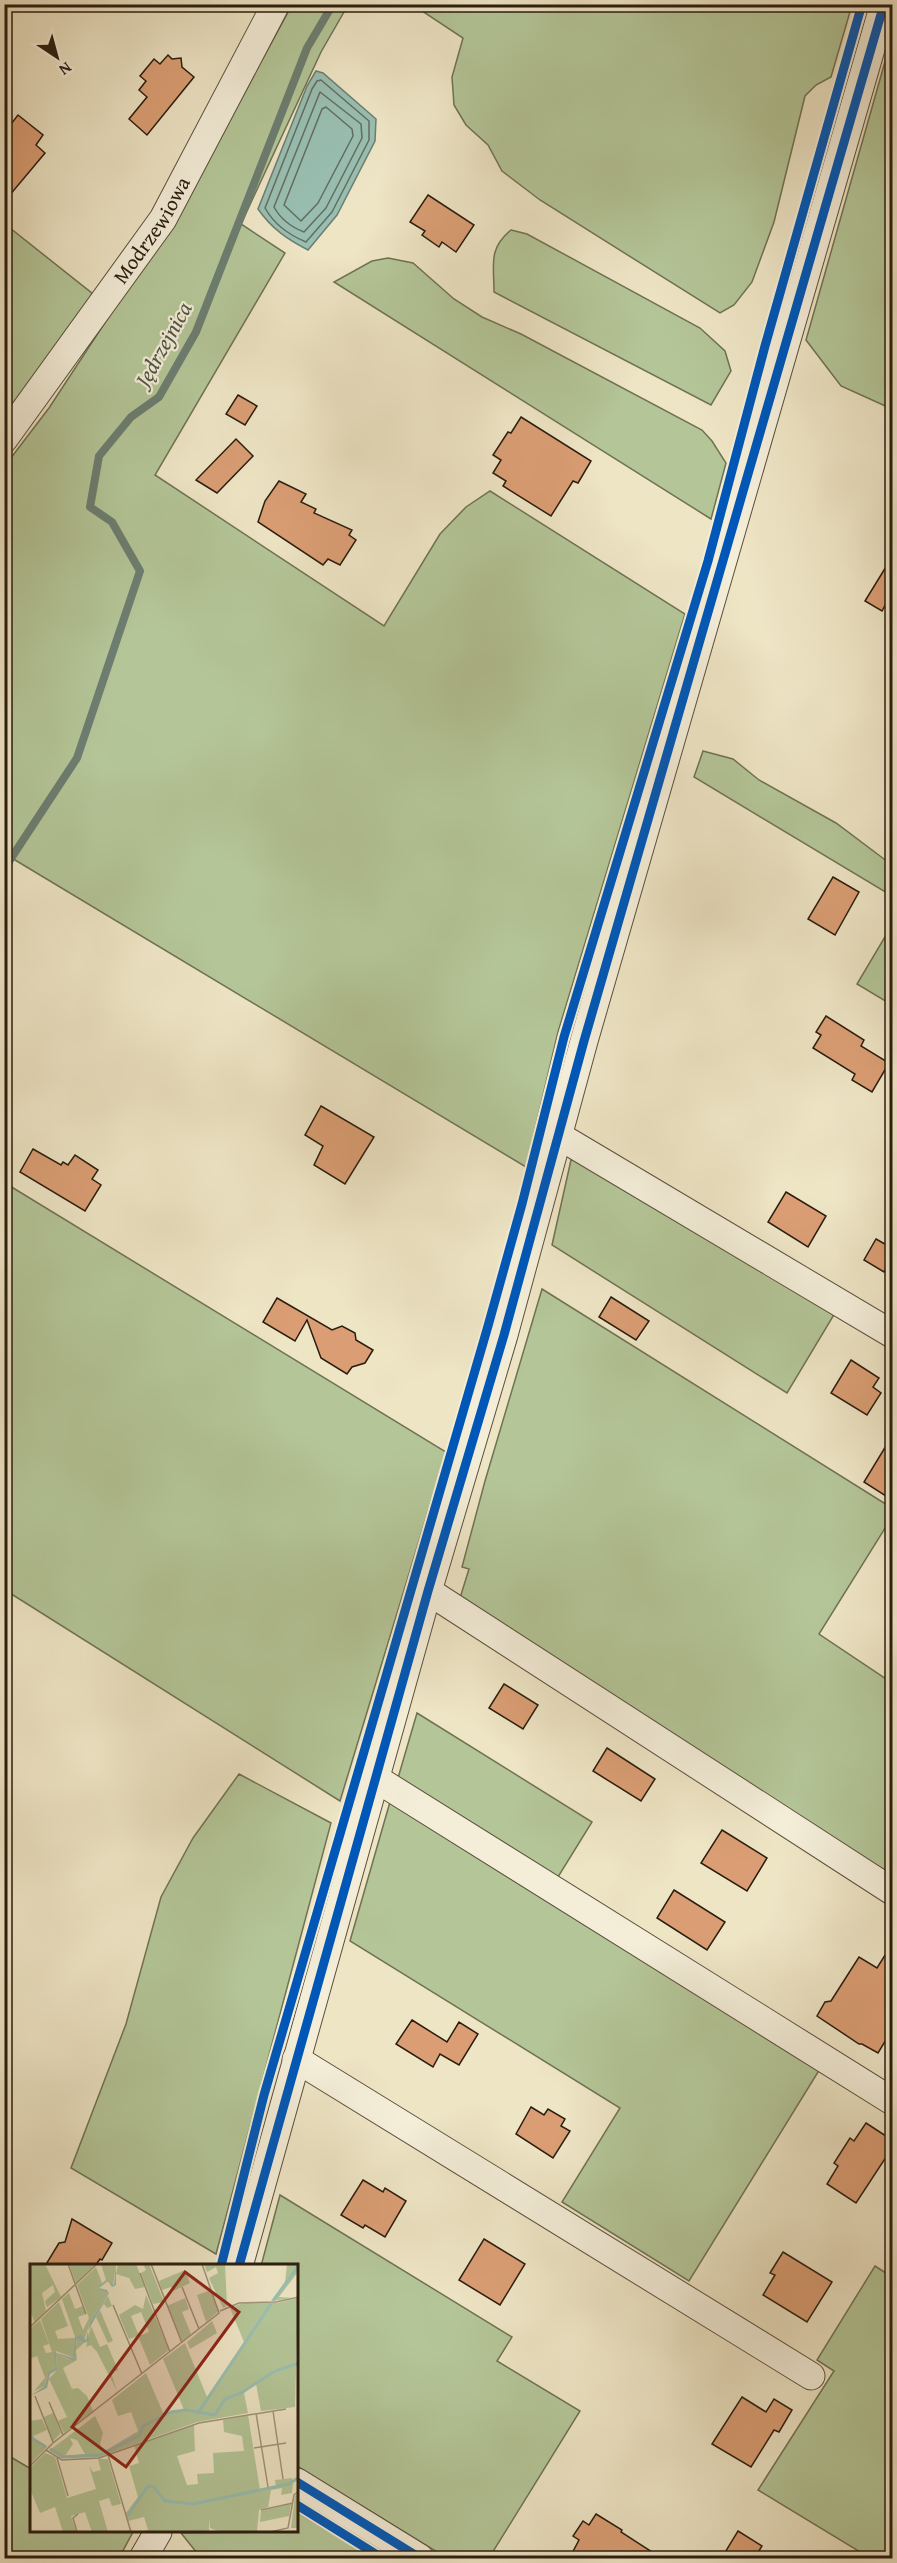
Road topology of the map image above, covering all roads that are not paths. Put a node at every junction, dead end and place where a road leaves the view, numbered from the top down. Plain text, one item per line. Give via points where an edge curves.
1 (276, 4) edge
2 (884, 4) edge
3 (4, 439) edge
4 (559, 1136) junction
5 (892, 1334) edge
6 (428, 1591) junction
7 (375, 1778) junction
8 (892, 1891) edge
9 (296, 2059) junction
10 (892, 2101) edge
11 (240, 2264) edge
12 (811, 2376) dead end
13 (298, 2483) edge
14 (157, 2533) edge
15 (143, 2559) edge
16 (420, 2559) edge

1 - 3 street, Modrzewiowa via 163,219
2 - 4 street
4 - 5 street
4 - 6 street
6 - 7 street
6 - 8 street
7 - 9 street
7 - 10 street
9 - 11 street
9 - 12 street
13 - 16 street
14 - 15 street

